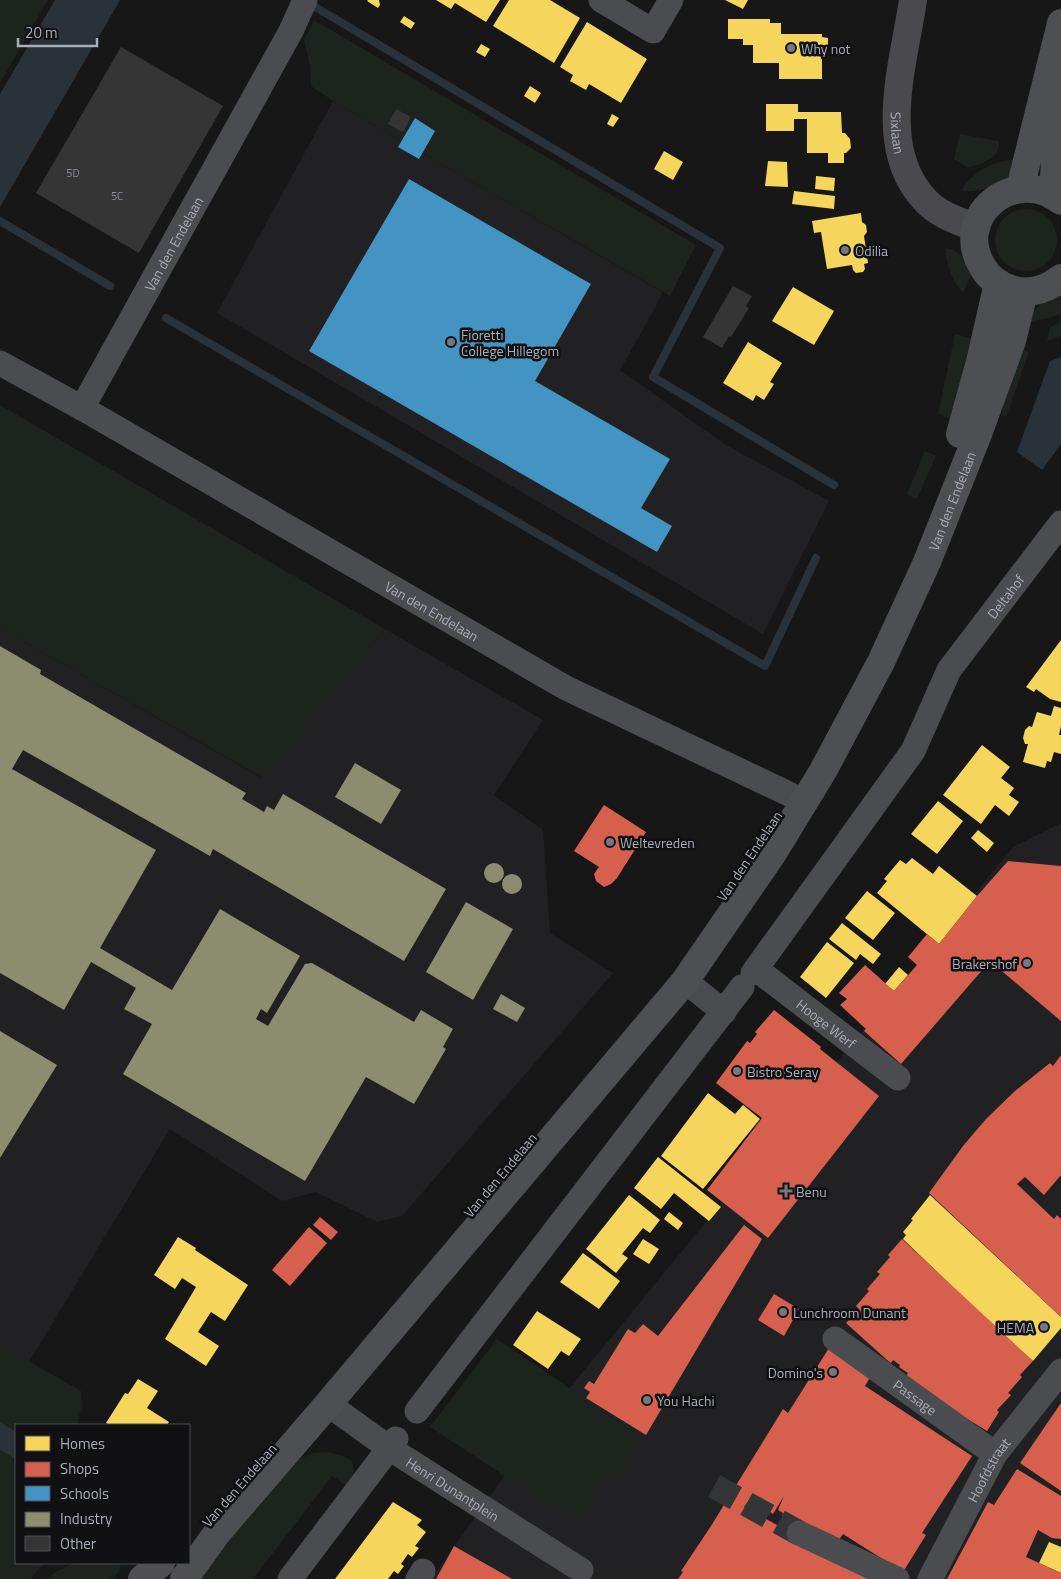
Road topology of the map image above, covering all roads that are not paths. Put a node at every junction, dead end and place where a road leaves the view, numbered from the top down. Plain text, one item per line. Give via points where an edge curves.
1 (601, 0) edge
2 (671, 0) edge
3 (913, 0) edge
4 (302, 5) edge
5 (1061, 23) edge
6 (1061, 93) edge
7 (1020, 189) junction
8 (1057, 198) edge
9 (976, 228) junction
10 (1061, 278) edge
11 (998, 283) junction
12 (1024, 292) junction
13 (0, 363) edge
14 (82, 408) junction
15 (1061, 523) edge
16 (791, 795) junction
17 (750, 976) junction
18 (685, 981) junction
19 (724, 1012) junction
20 (898, 1078) dead end
21 (835, 1339) dead end
22 (1061, 1371) edge
23 (328, 1404) junction
24 (417, 1411) dead end
25 (392, 1443) junction
26 (995, 1454) junction
27 (799, 1533) tunnel mouth
28 (190, 1539) edge
29 (160, 1564) edge
30 (581, 1570) dead end
31 (142, 1579) edge
32 (184, 1579) edge
33 (290, 1579) edge
34 (897, 1579) edge
35 (930, 1579) edge

1 - 2 street via 653,31
3 - 9 street, Sixlaan via 899,82 896,134 899,152 909,179 926,201 944,215
4 - 14 street, Van den Endelaan via 264,80
5 - 7 main road
6 - 8 main road via 1056,142
7 - 8 main road via 1037,190
7 - 9 main road via 992,201
9 - 11 main road via 977,255 985,271
10 - 12 main road via 1041,290
11 - 12 main road
11 - 16 main road, Van den Endelaan via 953,458 881,628
12 - 18 main road, Van den Endelaan via 1012,341 975,442 927,562 881,662 823,771 773,853
13 - 14 street, Van den Endelaan
14 - 16 street, Van den Endelaan via 566,688
15 - 17 street, Deltahof via 949,670 913,750
16 - 28 main road, Van den Endelaan via 680,958 207,1524
17 - 19 street
17 - 20 street, Hooge Werf
18 - 19 street
18 - 23 main road, Van den Endelaan
19 - 24 street
21 - 26 street, Passage
22 - 26 street, Hoofdstraat
23 - 25 street, Henri Dunantplein
23 - 32 main road, Van den Endelaan via 216,1533
25 - 30 street, Henri Dunantplein
25 - 33 street
26 - 35 street, Hoofdstraat
27 - 34 street
29 - 31 main road

